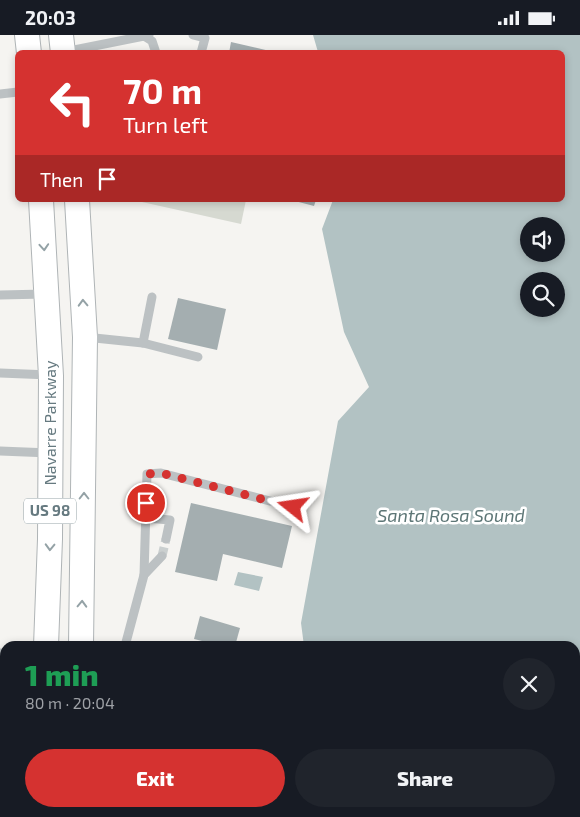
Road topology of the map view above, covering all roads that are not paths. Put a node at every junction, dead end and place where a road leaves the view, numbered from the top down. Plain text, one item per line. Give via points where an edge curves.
1 (26, 35) edge
2 (61, 35) edge
3 (147, 35) edge
4 (193, 35) edge
5 (28, 50) edge
6 (64, 50) edge
7 (74, 50) edge
8 (155, 50) edge
9 (203, 50) edge
10 (15, 92) edge
11 (0, 93) edge
12 (41, 202) edge
13 (77, 202) edge
14 (0, 295) edge
15 (152, 297) dead end
16 (47, 302) junction
17 (85, 337) junction
18 (143, 343) junction
19 (198, 357) dead end
20 (0, 373) edge
21 (51, 380) junction
22 (85, 404) junction
23 (0, 451) edge
24 (51, 453) junction
25 (293, 507) dead end
26 (146, 518) junction
27 (166, 539) tunnel mouth
28 (162, 556) tunnel mouth
29 (144, 575) junction
30 (46, 641) edge
31 (81, 641) edge
32 (126, 641) edge

1 - 5 highway
2 - 6 highway
3 - 7 street
3 - 8 street
4 - 9 street via 205,38
10 - 11 street
12 -> 16 highway, Navarre Parkway / US 98
17 -> 13 highway, US 98
14 - 16 street
15 - 18 street
16 - 17 highway via 67,333
16 - 21 highway, Navarre Parkway / US 98
17 - 18 street
17 - 22 highway, US 98
18 - 19 street
20 - 21 street
21 - 22 highway
21 - 24 highway, Navarre Parkway / US 98
31 -> 22 highway, US 98
23 - 24 street
24 -> 30 highway, Navarre Parkway / US 98
25 - 26 street via 161,473 147,474
26 - 27 street via 170,520
26 - 29 street
28 - 29 street
29 - 32 street

